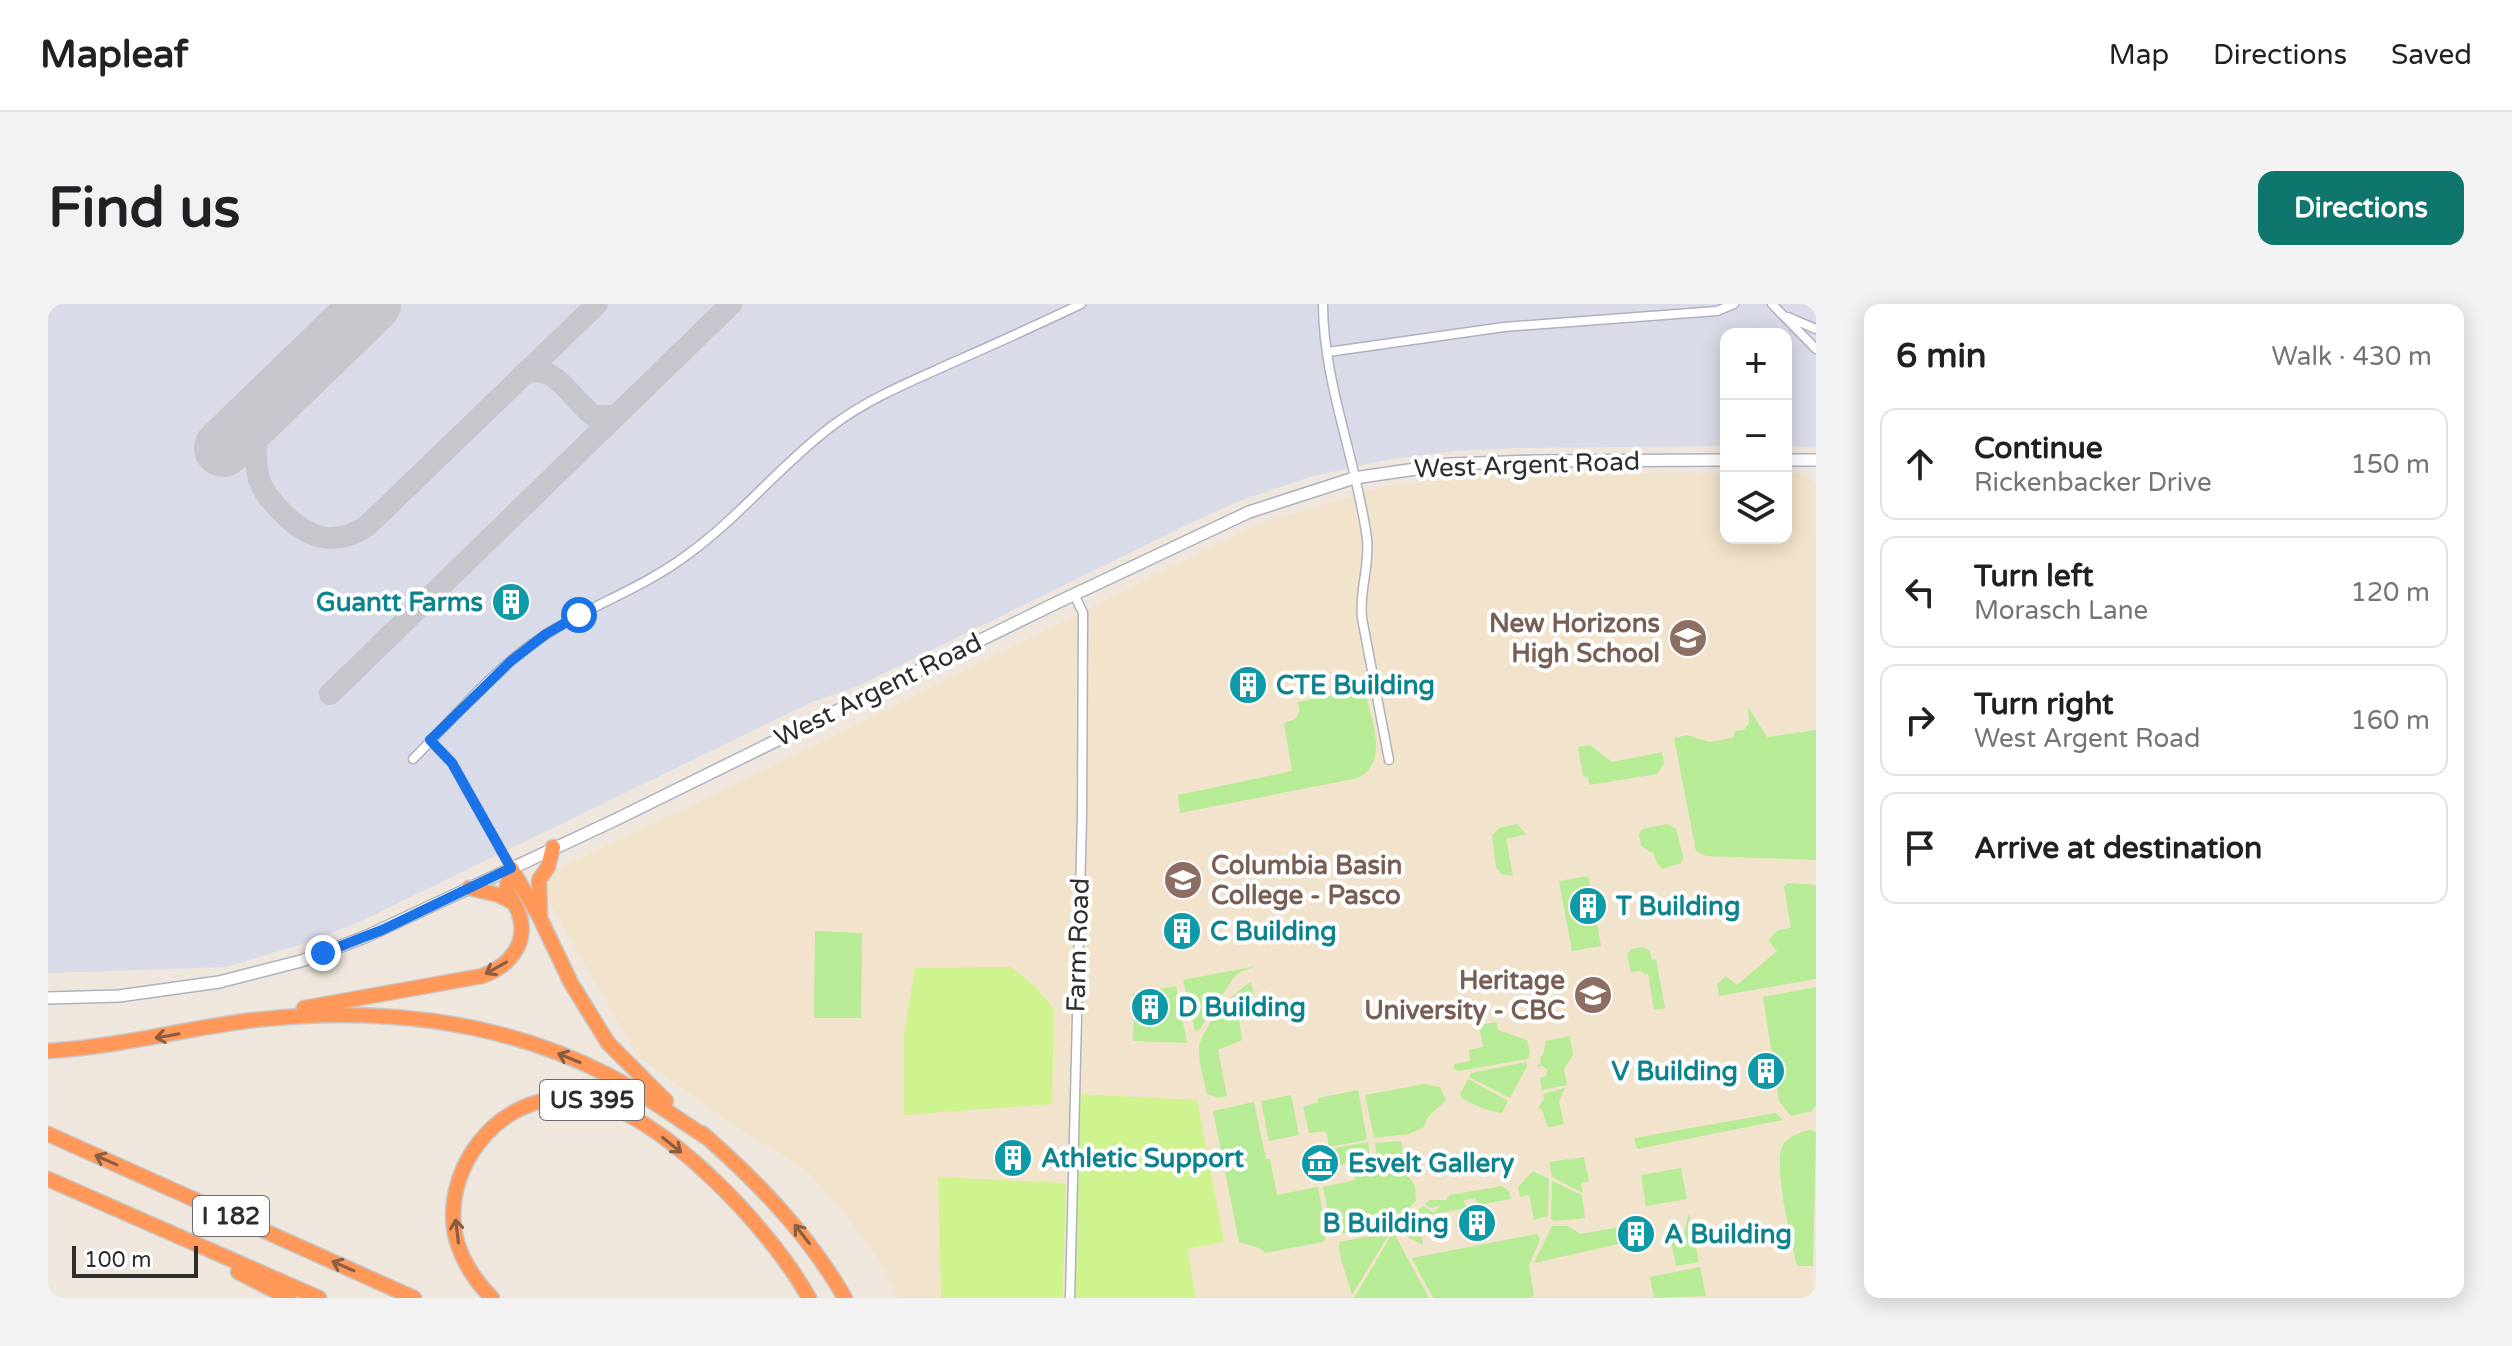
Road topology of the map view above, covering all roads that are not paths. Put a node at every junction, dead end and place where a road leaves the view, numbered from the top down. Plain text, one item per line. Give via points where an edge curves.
1 (1081, 304) edge
2 (1323, 304) edge
3 (1734, 304) edge
4 (1772, 304) edge
5 (1780, 313) junction
6 (1816, 329) edge
7 (1816, 349) edge
8 (1328, 352) junction
9 (1816, 458) edge
10 (1720, 460) edge
11 (1792, 460) edge
12 (1816, 467) edge
13 (1354, 478) junction
14 (1074, 594) junction
15 (430, 740) junction
16 (413, 759) dead end
17 (1389, 760) dead end
18 (553, 847) junction
19 (511, 868) junction
20 (469, 888) junction
21 (514, 903) junction
22 (540, 918) junction
23 (48, 998) edge
24 (243, 1022) junction
25 (48, 1051) edge
26 (48, 1134) edge
27 (709, 1139) junction
28 (48, 1179) edge
29 (95, 1200) junction
30 (289, 1298) edge
31 (319, 1298) edge
32 (414, 1298) edge
33 (492, 1298) edge
34 (809, 1298) edge
35 (845, 1298) edge
36 (1070, 1298) edge

1 - 15 street via 852,412 810,443 687,555 531,645
2 - 8 street
3 - 8 street via 1717,311 1504,327
4 - 5 street
5 - 6 street
5 - 7 street
8 - 13 street
9 - 11 main road
10 - 13 main road, West Argent Road via 1485,462
11 - 12 main road
13 - 14 main road, West Argent Road via 1249,512
13 - 17 street via 1367,541 1362,618
14 - 18 main road, West Argent Road
14 - 36 street, Farm Road via 1083,613 1082,820
15 - 16 street
15 - 19 street via 452,763
18 - 19 main road, West Argent Road
18 - 22 highway via 539,880
19 - 20 main road, West Argent Road
19 - 21 highway via 507,886
19 - 22 highway
20 - 21 highway
20 - 23 main road, West Argent Road via 365,937 256,973 153,993
21 -> 24 highway via 521,937 511,959 497,970
22 - 27 highway via 608,1043
24 -> 25 highway
27 -> 24 highway via 606,1074 466,1025 348,1013
32 -> 26 highway, I 182
35 -> 27 highway via 793,1222
28 - 29 highway, I 182
29 - 30 highway
29 - 31 highway, I 182
33 -> 34 highway, US 395 via 477,1282 456,1239 454,1201 464,1165 487,1131 514,1111 545,1100 580,1097 614,1106 643,1122 694,1163 776,1249

